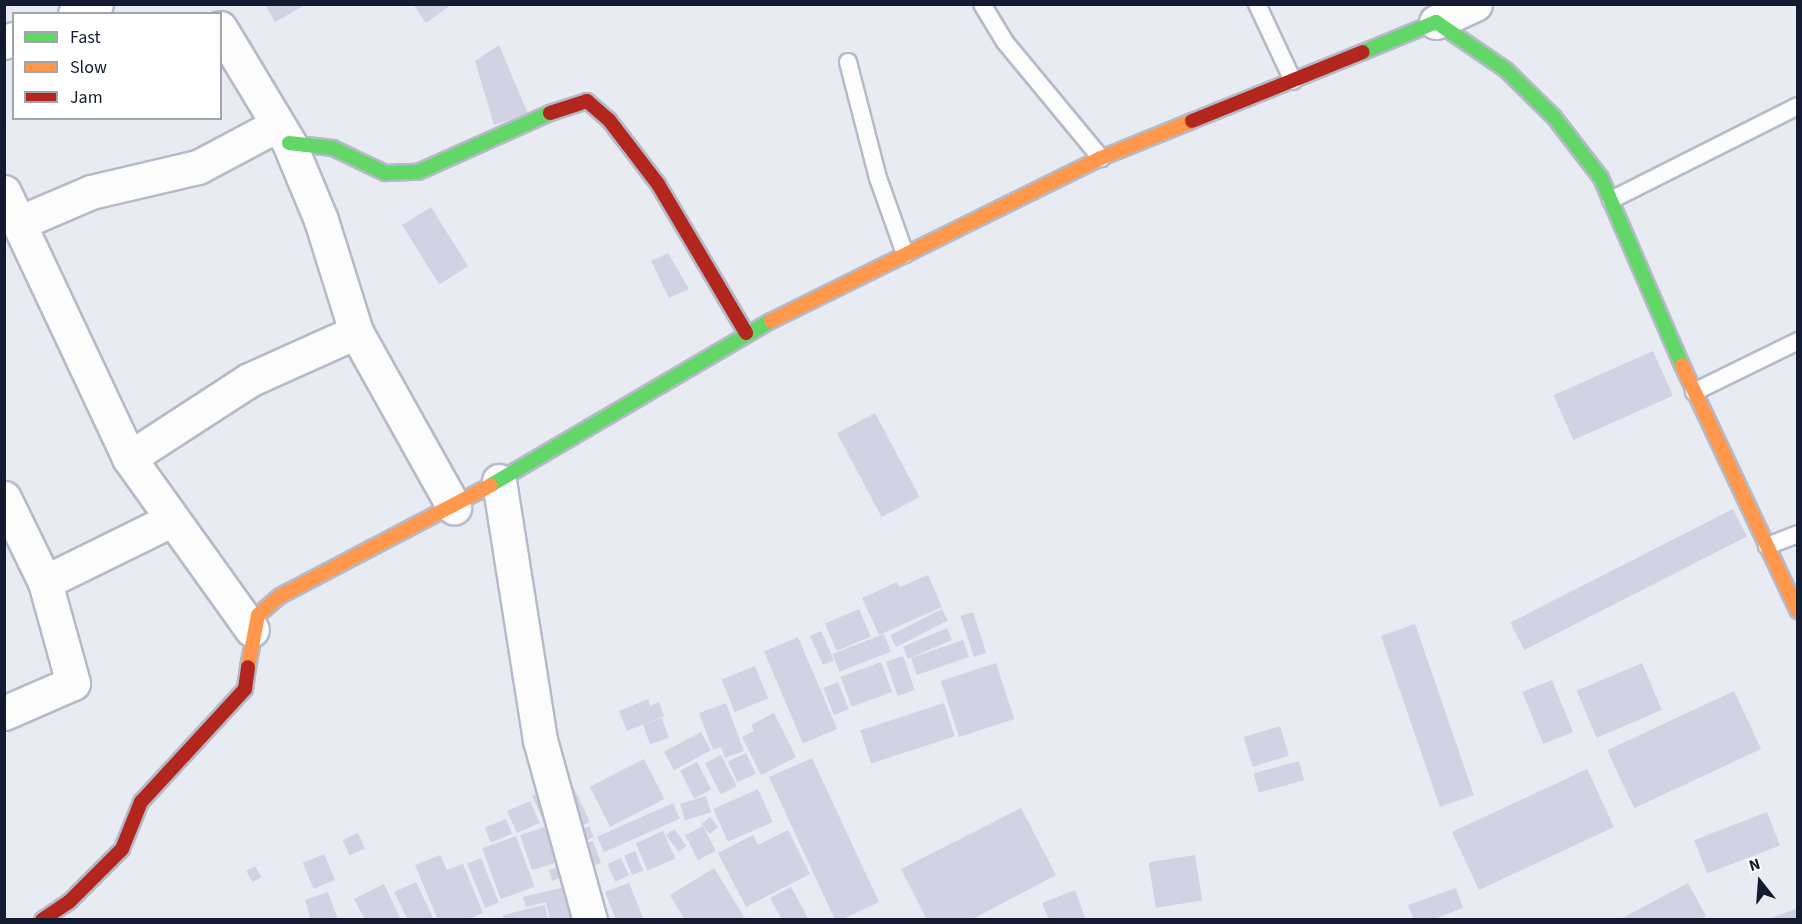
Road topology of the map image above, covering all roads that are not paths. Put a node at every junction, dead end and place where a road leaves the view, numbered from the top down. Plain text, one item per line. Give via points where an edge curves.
1 (96, 4) edge
2 (982, 4) edge
3 (1257, 4) edge
4 (1475, 4) edge
5 (79, 12) edge
6 (1436, 22) junction
7 (222, 31) edge
8 (848, 62) dead end
9 (1293, 81) junction
10 (1797, 106) edge
11 (283, 134) junction
12 (1101, 159) junction
13 (4, 192) edge
14 (1611, 200) junction
15 (21, 222) junction
16 (905, 254) junction
17 (356, 332) junction
18 (746, 333) junction
19 (1797, 341) edge
20 (1694, 392) junction
21 (129, 458) junction
22 (499, 481) junction
23 (4, 498) edge
24 (454, 507) junction
25 (171, 520) junction
26 (1797, 534) edge
27 (1767, 546) junction
28 (45, 582) junction
29 (1797, 611) edge
30 (252, 630) junction
31 (4, 713) edge
32 (42, 920) edge
33 (590, 920) edge

1 - 5 street
2 - 12 lane via 1005,42
3 - 9 lane
4 - 6 street
6 - 9 street
6 - 14 street via 1506,70 1554,117 1601,178
7 - 11 street
8 - 16 lane via 878,178
9 - 12 street
10 - 14 lane
11 - 15 street via 198,167 91,192
11 - 17 street via 321,220
11 - 18 street via 333,148 385,173 418,172 533,118 587,101 609,120 658,184
12 - 16 street
13 - 15 street
14 - 20 street
15 - 21 street
16 - 18 street
17 - 21 street via 249,380
17 - 24 street
18 - 22 street
19 - 20 lane
20 - 27 street
21 - 25 street
22 - 24 street
22 - 33 street via 540,740
23 - 28 street
24 - 30 street via 280,596 258,615
25 - 28 street
25 - 30 street
26 - 27 lane
27 - 29 street
28 - 31 street via 73,683
30 - 32 street via 244,689 141,802 122,849 69,902

